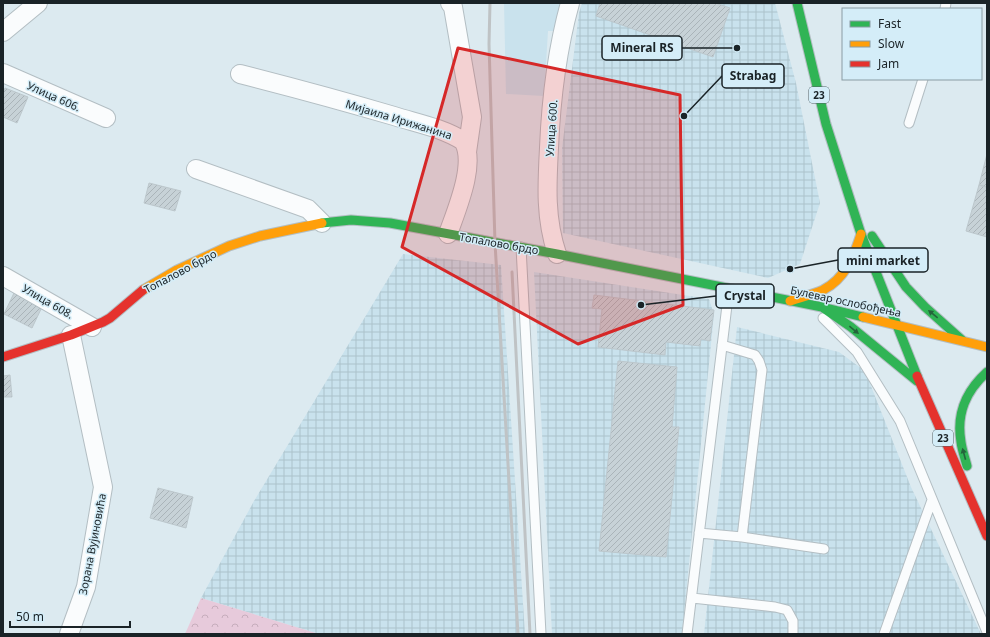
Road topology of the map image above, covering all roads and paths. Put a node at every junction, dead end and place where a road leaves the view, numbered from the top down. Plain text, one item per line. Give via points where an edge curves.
1 (38, 3) edge
2 (450, 3) edge
3 (570, 3) edge
4 (797, 3) edge
5 (3, 32) edge
6 (3, 73) edge
7 (240, 74) dead end
8 (923, 80) edge
9 (106, 118) dead end
10 (909, 123) dead end
11 (468, 152) junction
12 (196, 169) dead end
13 (856, 215) junction
14 (322, 223) junction
15 (448, 234) junction
16 (861, 234) junction
17 (521, 247) junction
18 (557, 254) junction
19 (3, 276) edge
20 (729, 289) junction
21 (790, 301) junction
22 (809, 305) junction
23 (822, 308) junction
24 (896, 324) junction
25 (92, 327) junction
26 (71, 335) junction
27 (962, 340) junction
28 (722, 345) junction
29 (987, 347) edge
30 (3, 357) edge
31 (987, 372) edge
32 (919, 382) junction
33 (967, 493) junction
34 (932, 500) junction
35 (699, 533) junction
36 (987, 536) edge
37 (742, 537) junction
38 (824, 549) dead end
39 (692, 598) junction
40 (987, 632) edge
41 (69, 634) edge
42 (541, 634) edge
43 (687, 634) edge
44 (793, 634) edge
45 (884, 634) edge

1 - 5 street
2 - 11 street via 453,7 472,118
3 - 18 street, Улица 600. via 558,59 550,126 548,214
4 - 13 main road, 23 via 826,124
6 - 9 street, Улица 606.
7 - 11 street, Мијаила Ирижанина via 450,134 463,141
8 - 10 lane
11 - 15 street via 463,188
12 - 14 street via 308,209
13 - 16 main road, 23
27 -> 13 main road via 906,287
14 - 15 main road, Топалово брдо via 342,220 379,221
14 - 25 main road, Топалово брдо via 260,236 229,246 146,288 110,318
15 - 17 main road, Топалово брдо
16 - 21 main road via 852,260 838,279 822,290
16 - 24 main road, 23
17 - 18 main road, Топалово брдо
17 - 42 lane
18 - 20 main road, Булевар ослобођења
19 - 25 street, Улица 608.
20 - 21 main road, Булевар ослобођења
20 - 28 lane
21 - 22 main road, Булевар ослобођења
22 - 23 main road, Булевар ослобођења
22 - 34 lane via 857,352 900,421
23 - 24 main road, Булевар ослобођења
23 -> 32 main road via 851,327
24 - 27 main road, Булевар ослобођења
24 - 32 main road, 23
25 - 26 main road, Топалово брдо
26 - 30 main road, Топалово брдо
26 - 41 street, Зорана Вујиновића via 103,487 86,587
27 - 29 main road, Булевар ослобођења
28 - 35 lane
28 - 37 lane via 755,355 762,370
33 -> 31 main road via 968,474 958,424 960,411 973,386
32 - 33 main road, 23
33 - 36 main road, 23
34 - 40 lane
34 - 45 lane
35 - 37 lane
35 - 39 lane
37 - 38 lane
39 - 43 lane
39 - 44 lane via 787,610 794,621

